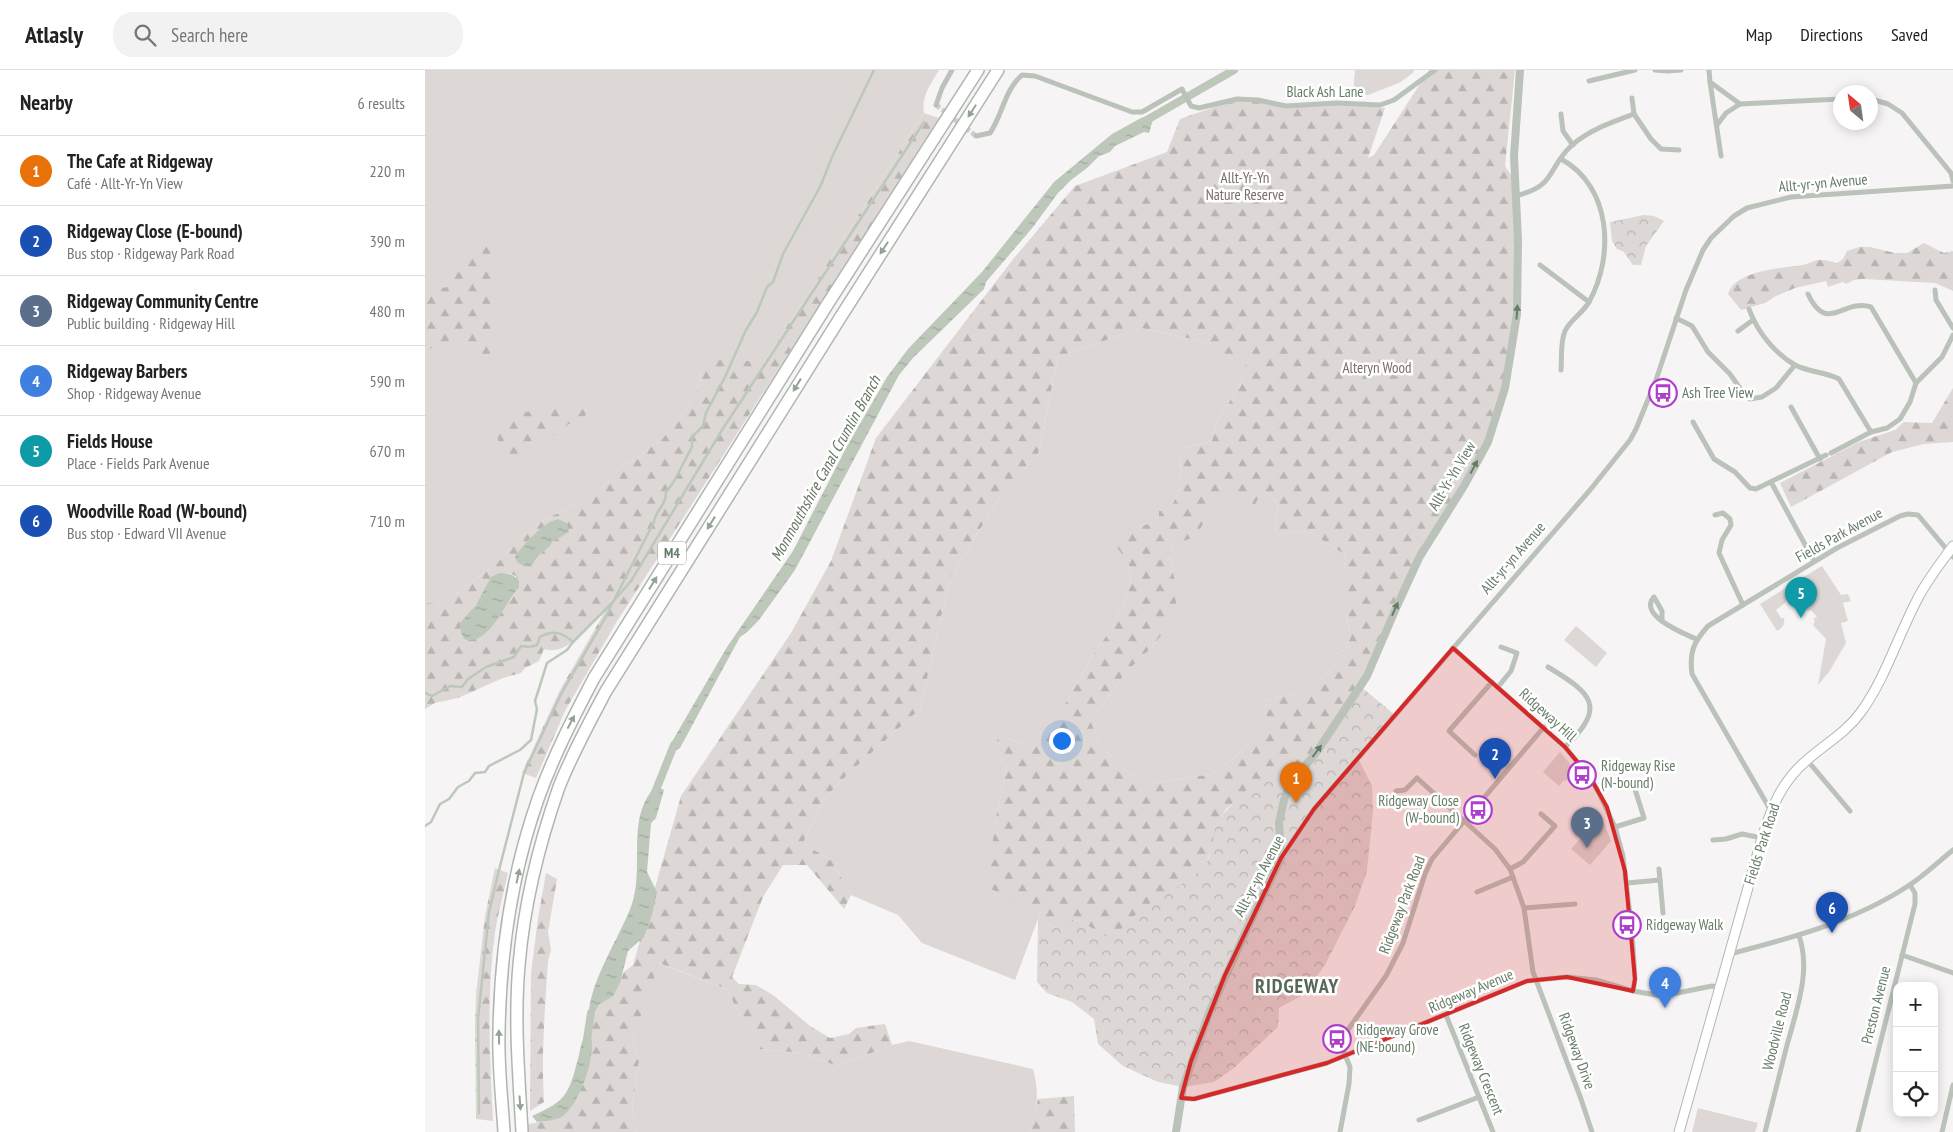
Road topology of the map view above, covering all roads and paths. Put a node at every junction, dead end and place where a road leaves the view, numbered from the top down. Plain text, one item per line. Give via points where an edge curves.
1 (952, 70) edge
2 (978, 70) edge
3 (998, 70) edge
4 (1435, 70) edge
5 (1520, 70) edge
6 (1635, 70) edge
7 (1655, 70) edge
8 (1681, 70) edge
9 (1709, 70) edge
10 (1589, 80) dead end
11 (1710, 82) junction
12 (1632, 98) dead end
13 (1833, 99) edge
14 (1878, 101) edge
15 (1740, 104) junction
16 (937, 105) dead end
17 (1561, 114) dead end
18 (1634, 114) junction
19 (1717, 125) junction
20 (976, 136) dead end
21 (1573, 145) junction
22 (1679, 150) dead end
23 (1721, 156) dead end
24 (1561, 158) junction
25 (1953, 181) edge
26 (1953, 186) edge
27 (1515, 196) junction
28 (1540, 265) dead end
29 (1935, 290) dead end
30 (1808, 294) dead end
31 (1589, 302) junction
32 (1749, 309) dead end
33 (1676, 318) junction
34 (1753, 320) junction
35 (1953, 328) edge
36 (1738, 331) dead end
37 (1953, 335) edge
38 (1795, 365) junction
39 (1561, 370) dead end
40 (1916, 383) junction
41 (1791, 408) dead end
42 (1693, 422) dead end
43 (1871, 432) junction
44 (1820, 459) junction
45 (1771, 482) junction
46 (1715, 515) dead end
47 (1951, 552) edge
48 (1814, 561) junction
49 (1743, 605) junction
50 (1662, 620) dead end
51 (1697, 639) junction
52 (1501, 647) dead end
53 (1453, 648) junction
54 (1548, 667) dead end
55 (1492, 682) junction
56 (1498, 687) junction
57 (1545, 727) junction
58 (1565, 747) junction
59 (1475, 755) dead end
60 (1807, 760) junction
61 (1634, 786) dead end
62 (1396, 791) dead end
63 (1771, 810) junction
64 (1850, 811) dead end
65 (1541, 814) dead end
66 (1464, 820) junction
67 (1615, 827) junction
68 (1762, 838) junction
69 (1713, 840) dead end
70 (1953, 850) edge
71 (1281, 858) junction
72 (1659, 869) dead end
73 (1510, 870) junction
74 (1513, 877) junction
75 (1660, 880) junction
76 (1627, 883) junction
77 (1910, 885) junction
78 (1477, 892) dead end
79 (1575, 904) dead end
80 (1525, 908) junction
81 (1663, 913) dead end
82 (1799, 936) junction
83 (1730, 954) junction
84 (1902, 955) junction
85 (1953, 973) edge
86 (1537, 979) junction
87 (1720, 988) junction
88 (1633, 991) junction
89 (1446, 1015) junction
90 (1345, 1056) junction
91 (1953, 1085) edge
92 (1479, 1097) junction
93 (1181, 1098) junction
94 (1419, 1120) dead end
95 (504, 1132) edge
96 (522, 1132) edge
97 (1176, 1132) edge
98 (1340, 1132) edge
99 (1493, 1132) edge
100 (1592, 1132) edge
101 (1679, 1132) edge
102 (1765, 1132) edge
103 (1858, 1132) edge
104 (1942, 1132) edge

1 - 16 street
95 -> 2 highway, M4 via 499,1035 503,955 510,911 538,799 564,735 599,670
3 -> 96 highway, M4 via 606,691 559,787 527,905 519,966 518,1074
4 - 20 street, Black Ash Lane via 1393,100 1380,105 1286,106 1237,99 1199,108 1191,106 1182,89 1141,112 1132,112 1035,76 1022,75 1010,89 990,133
5 - 27 street, Allt-Yr-Yn View via 1514,156
6 - 10 street
7 - 8 street
9 - 11 street
11 - 15 street
11 - 19 street
12 - 18 street
13 - 15 street
14 - 25 street via 1902,114 1951,173
15 - 19 street
17 - 21 street via 1563,131
18 - 21 street via 1603,126
18 - 22 street via 1661,149
19 - 23 street
21 - 24 street
24 - 27 street via 1539,188
24 - 31 street via 1592,187 1603,219 1604,256 1599,282
26 - 33 street, Allt-yr-yn Avenue via 1791,197 1747,208 1722,227 1703,250
71 -> 27 street, Allt-Yr-Yn View via 1279,823 1290,785 1318,750 1367,676 1419,558 1488,442 1505,388 1517,314 1519,240
28 - 31 street
29 - 35 street via 1936,300
30 - 40 street via 1814,308 1822,313 1833,314 1861,304 1871,307
31 - 39 street via 1564,333
32 - 34 street
33 - 38 street via 1692,326 1708,352 1750,399 1762,397 1776,388
33 - 53 street, Allt-yr-yn Avenue via 1656,380 1630,440 1591,490
34 - 36 street
34 - 38 street via 1771,345
37 - 40 street via 1942,357
38 - 43 street via 1839,379
40 - 43 street via 1900,420
41 - 44 street
42 - 45 street via 1714,459 1735,472 1750,488
43 - 44 street
44 - 45 street
45 - 48 street
46 - 49 street via 1723,513 1730,519 1731,525 1719,553
47 - 48 street, Fields Park Avenue via 1918,515 1908,514
47 - 60 main road, Fields Park Road via 1917,599 1872,696 1861,712 1842,733
48 - 49 street, Fields Park Avenue
49 - 51 street, Fields Park Avenue via 1708,626
50 - 51 street
51 - 63 street via 1690,660 1692,674
52 - 56 street via 1517,653 1511,671
53 - 55 street, Ridgeway Hill
53 - 71 street, Allt-yr-yn Avenue via 1314,809
54 - 58 street via 1571,680 1588,698 1590,711 1587,722
55 - 56 street, Ridgeway Hill
55 - 59 street via 1449,731
56 - 57 street, Ridgeway Hill
57 - 58 street, Ridgeway Hill
57 - 66 street, Ridgeway Park Road
58 - 67 street, Ridgeway Hill via 1590,777
60 - 63 main road, Fields Park Road via 1784,786
60 - 64 street
61 - 67 street via 1644,818
62 - 66 street, Ridgeway Drive via 1405,790 1417,778
63 - 68 main road, Fields Park Road
65 - 73 street via 1555,826 1523,862
66 - 73 street, Ridgeway Drive via 1495,850
66 - 90 street, Ridgeway Park Road via 1431,859 1403,943 1386,976 1345,1034 1341,1045
67 - 76 street, Ridgeway Hill
68 - 69 street via 1742,834
68 - 83 main road, Fields Park Road
70 - 77 street
71 - 93 street, Allt-yr-yn Avenue via 1209,1013
72 - 75 street
73 - 74 street, Ridgeway Drive
74 - 78 street
74 - 80 street, Ridgeway Drive
75 - 76 street
75 - 81 street
76 - 88 street, Ridgeway Hill via 1635,979
77 - 82 street via 1860,913
77 - 84 street, Preston Avenue via 1915,893 1915,904
79 - 80 street
80 - 86 street, Ridgeway Drive via 1533,972
82 - 83 street
82 - 102 street, Woodville Road via 1803,947 1799,1001
83 - 87 main road, Fields Park Road
84 - 85 street
84 - 103 street, Preston Avenue
86 - 88 street, Ridgeway Avenue via 1567,976 1596,980
86 - 89 street, Ridgeway Avenue
86 - 100 street, Ridgeway Drive
87 - 88 street, Ridgeway Avenue via 1712,986 1662,996
87 - 101 main road, Fields Park Road
89 - 90 street, Ridgeway Avenue
89 - 92 street, Ridgeway Crescent
90 - 93 street, Ridgeway Avenue via 1194,1099
90 - 98 street, Ridgeway Park Road via 1350,1067 1349,1084
91 - 104 street
92 - 94 street
92 - 99 street, Ridgeway Crescent
93 - 97 street

